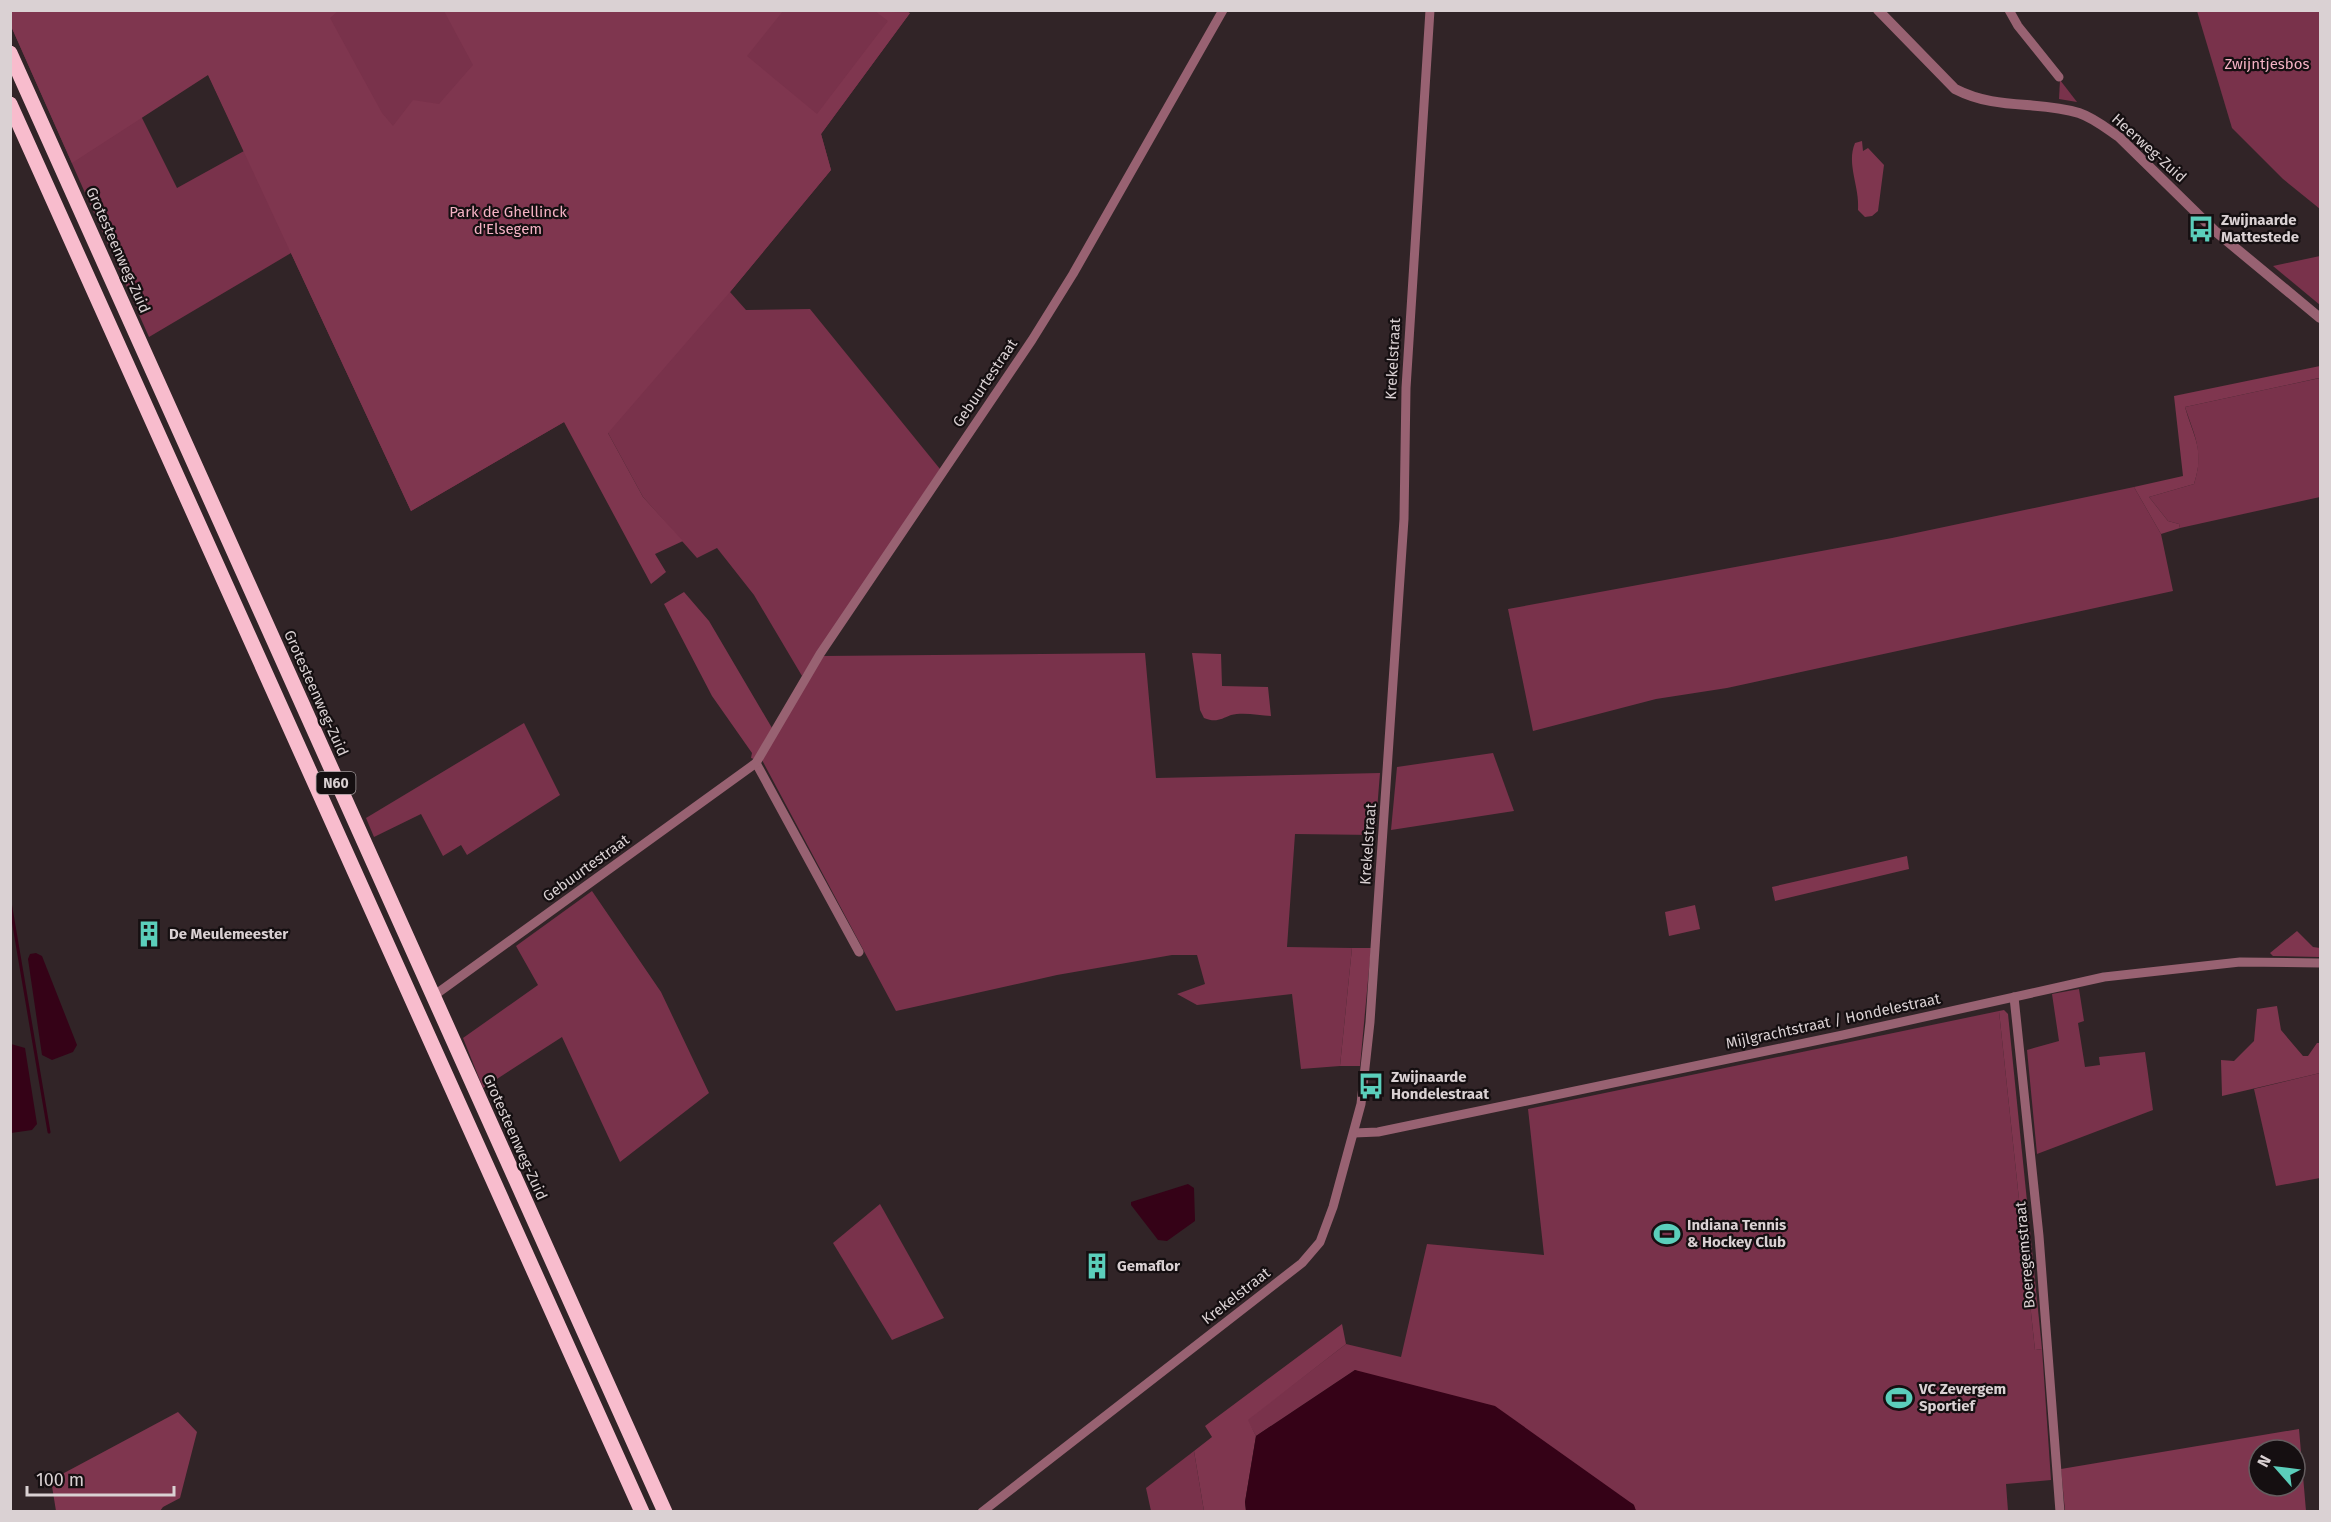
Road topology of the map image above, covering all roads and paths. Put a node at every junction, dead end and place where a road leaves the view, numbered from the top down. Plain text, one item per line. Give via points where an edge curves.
1 (1223, 10) edge
2 (1430, 10) edge
3 (1878, 10) edge
4 (2009, 10) edge
5 (10, 53) edge
6 (2059, 77) dead end
7 (10, 104) edge
8 (2320, 318) edge
9 (756, 763) junction
10 (859, 952) dead end
11 (2320, 963) edge
12 (432, 997) junction
13 (2013, 997) junction
14 (1354, 1133) junction
15 (642, 1512) edge
16 (665, 1512) edge
17 (982, 1512) edge
18 (2060, 1512) edge

1 - 9 street, Gebuurtestraat via 1073,274 820,654
2 - 14 street, Krekelstraat via 1406,388 1395,677 1370,1022 1364,1085
3 - 8 street, Heerweg-Zuid via 1955,89 1987,103 2069,111 2119,137 2229,243
4 - 6 street
5 - 12 highway, Grotesteenweg-Zuid / N60
7 - 15 highway, N60
9 - 10 street
9 - 12 street, Gebuurtestraat
11 - 13 street, Mijlgrachtstraat / Hondelestraat via 2206,964 2104,977
12 - 16 highway, Grotesteenweg-Zuid / N60
13 - 14 street, Mijlgrachtstraat / Hondelestraat via 1466,1114 1378,1132
13 - 18 street, Boeregemstraat via 2038,1224
14 - 17 street, Krekelstraat via 1320,1242 1302,1263

